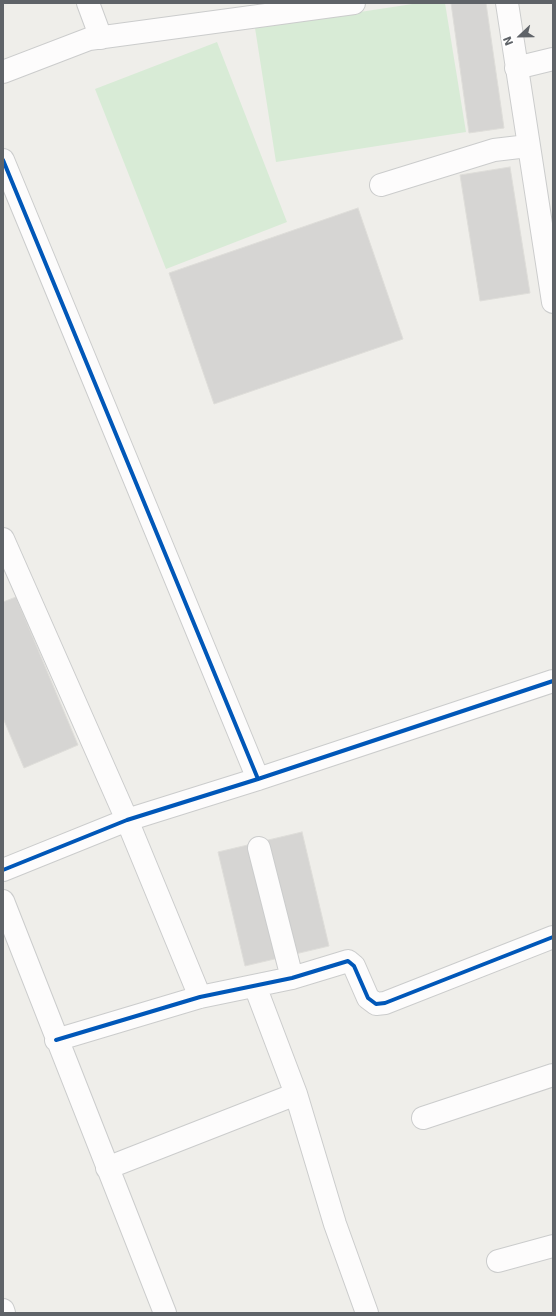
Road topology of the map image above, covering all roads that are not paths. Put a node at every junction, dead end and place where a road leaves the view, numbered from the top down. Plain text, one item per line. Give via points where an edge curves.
1 (88, 3) edge
2 (354, 3) edge
3 (507, 3) edge
4 (246, 10) edge
5 (101, 38) junction
6 (553, 59) edge
7 (516, 68) junction
8 (3, 72) edge
9 (528, 146) junction
10 (3, 160) edge
11 (381, 185) dead end
12 (553, 302) edge
13 (3, 539) edge
14 (553, 681) edge
15 (258, 779) junction
16 (127, 820) junction
17 (259, 848) dead end
18 (3, 870) edge
19 (3, 901) edge
20 (553, 937) edge
21 (292, 978) junction
22 (255, 986) junction
23 (200, 997) junction
24 (56, 1040) junction
25 (553, 1075) edge
26 (296, 1094) junction
27 (424, 1118) dead end
28 (107, 1168) junction
29 (553, 1246) edge
30 (498, 1261) dead end
31 (3, 1310) edge
32 (4, 1313) edge
33 (165, 1313) edge
34 (367, 1313) edge

1 - 5 street
2 - 4 street
3 - 7 street
4 - 5 street
5 - 8 street via 89,39
6 - 7 street
7 - 9 street
9 - 11 street via 494,150
9 - 12 street
10 - 15 street
13 - 16 street
14 - 15 street
15 - 16 street
16 - 18 street
16 - 23 street
17 - 21 street
19 - 24 street
20 - 21 street via 385,1003 376,1004 368,998 354,966 348,961
21 - 22 street
22 - 23 street
22 - 26 street
23 - 24 street
24 - 28 street
25 - 27 street
26 - 28 street
26 - 34 street via 334,1224
28 - 33 street
29 - 30 street
31 - 32 street

